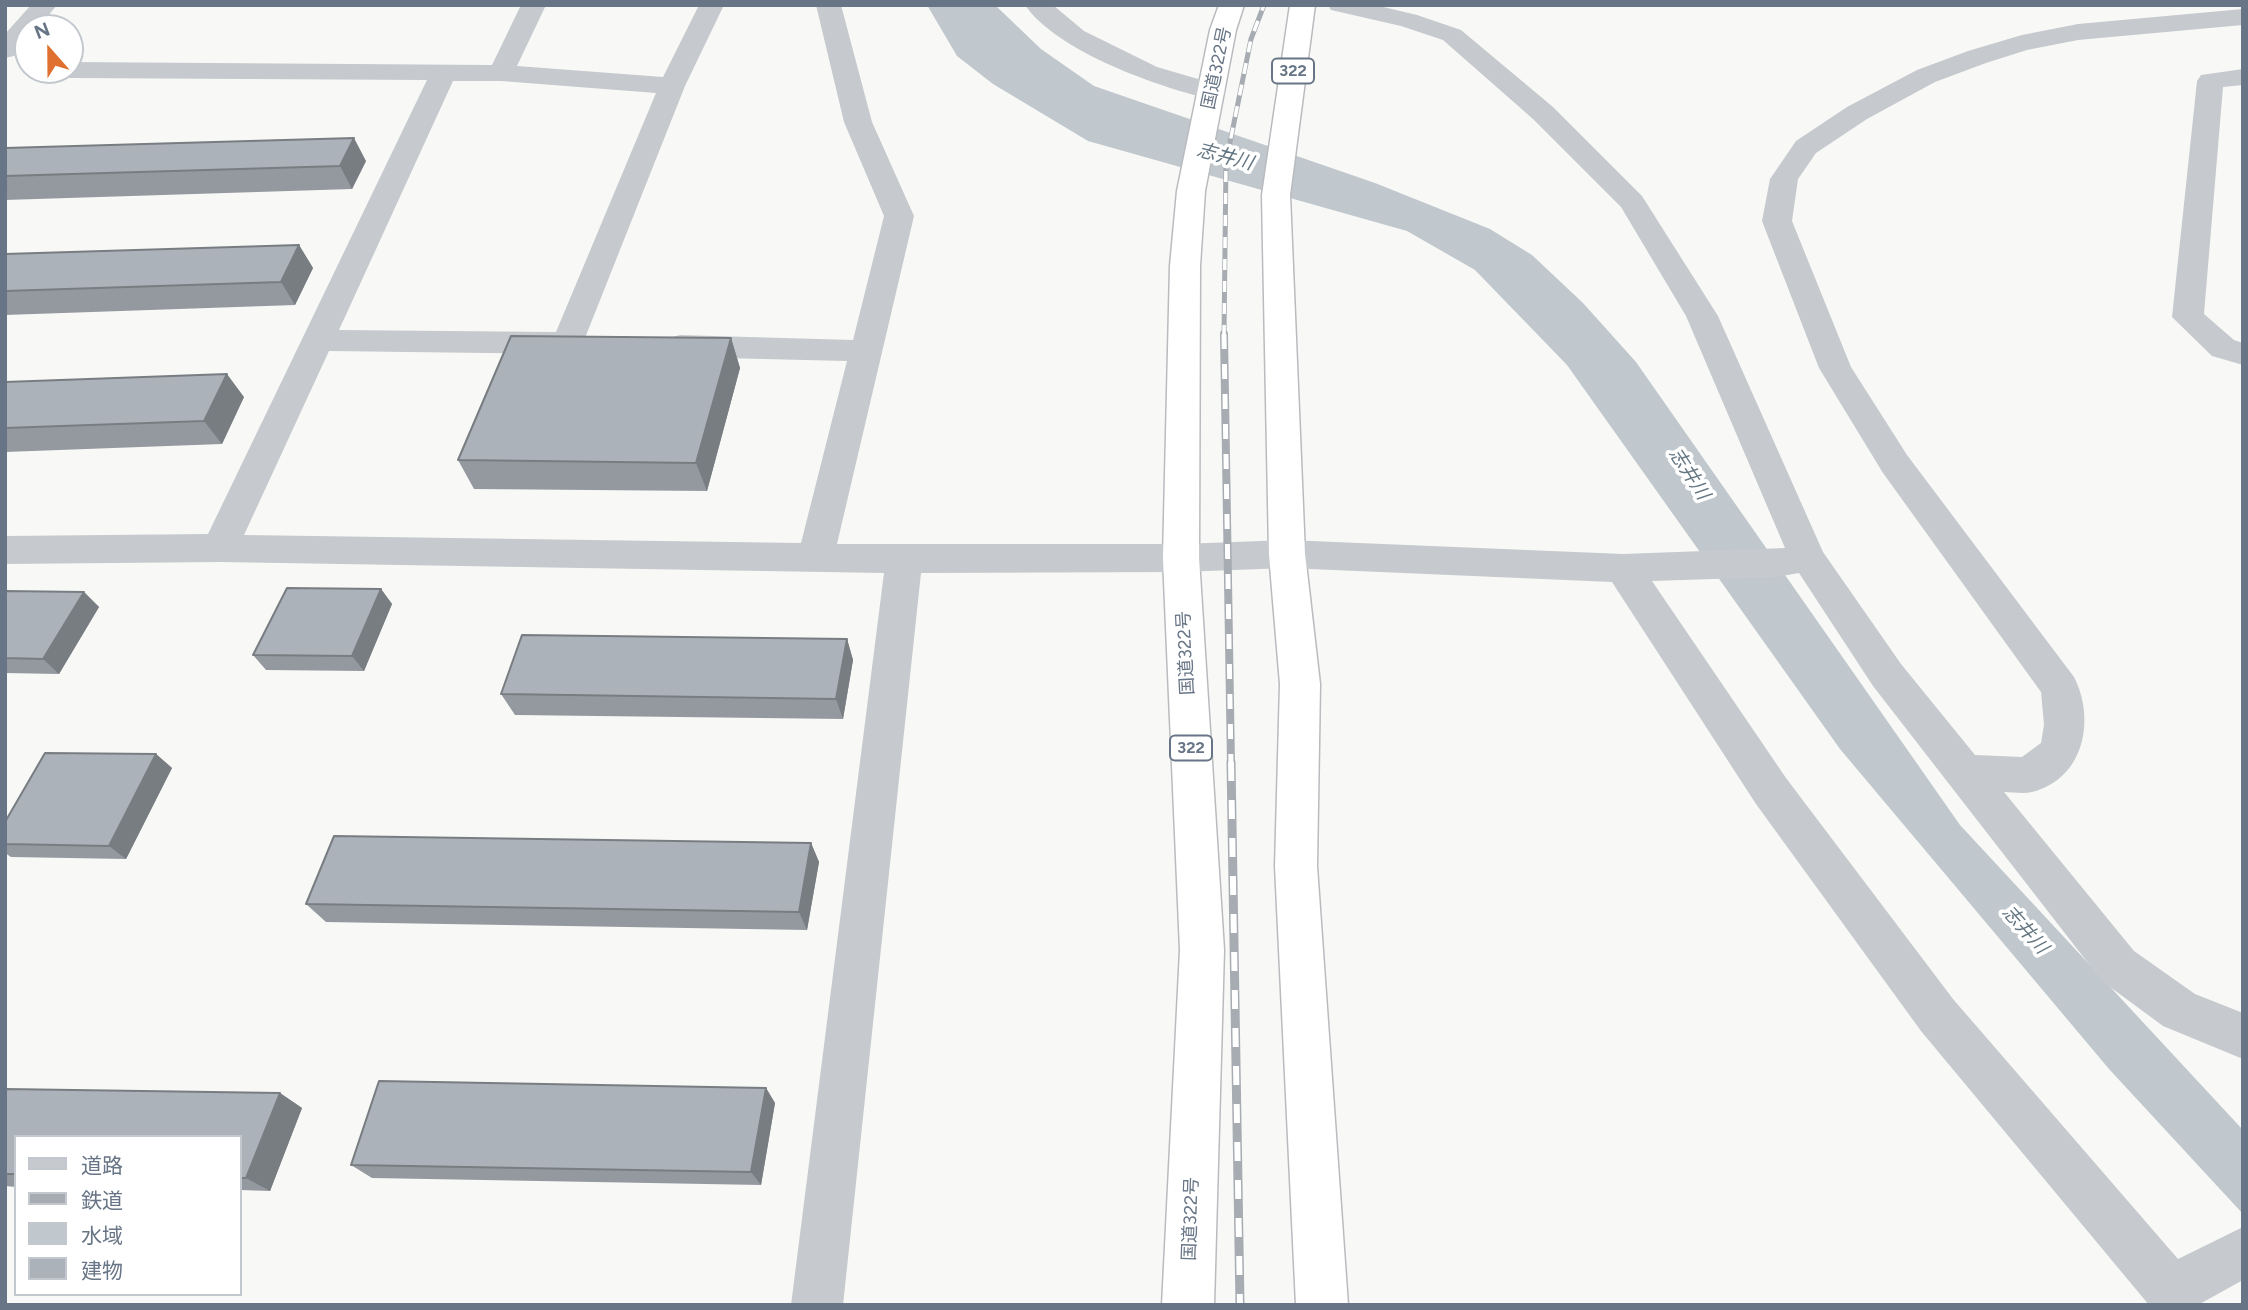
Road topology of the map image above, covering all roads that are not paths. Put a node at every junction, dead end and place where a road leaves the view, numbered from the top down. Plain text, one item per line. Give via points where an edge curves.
1 (45, 5) edge
2 (534, 5) edge
3 (712, 5) edge
4 (828, 5) edge
5 (1037, 5) edge
6 (1232, 5) edge
7 (1303, 5) edge
8 (1340, 5) edge
9 (2243, 17) edge
10 (9, 60) edge
11 (84, 70) edge
12 (501, 73) junction
13 (443, 74) junction
14 (2243, 77) edge
15 (672, 86) junction
16 (1213, 92) junction
17 (318, 340) junction
18 (649, 345) edge
19 (866, 351) junction
20 (2243, 354) edge
21 (220, 548) junction
22 (5, 551) edge
23 (1287, 554) junction
24 (815, 558) junction
25 (1181, 558) junction
26 (904, 559) junction
27 (1792, 561) junction
28 (1623, 568) junction
29 (1962, 772) junction
30 (2243, 1037) edge
31 (2235, 1256) edge
32 (2171, 1300) edge
33 (817, 1305) edge
34 (1188, 1305) edge
35 (1322, 1305) edge

1 - 10 street
2 - 12 street
3 - 15 street
4 - 19 street via 858,122 899,216
5 - 16 street via 1075,36 1148,73
6 - 16 highway, 国道322号 / 322
7 - 23 highway, 322 via 1276,195
8 - 27 street via 1452,35 1544,113 1632,202 1702,316
9 - 29 street via 2078,32 1977,57 1926,76 1857,113 1806,146 1784,180 1776,221 1835,368 1895,464 2060,688 2064,725 2060,752 2029,775
11 - 13 street
12 - 13 street
12 - 15 street
13 - 17 street
14 - 20 street via 2210,81 2188,317 2223,348
15 - 17 street via 580,344
16 - 25 highway, 国道322号 / 322 via 1191,191 1185,266
17 - 21 street
18 - 19 street
19 - 24 street
21 - 22 street
21 - 24 street
23 - 25 street
23 - 28 street
23 - 35 highway, 322 via 1300,684 1296,866
24 - 26 street
25 - 26 street
25 - 34 highway, 国道322号 / 322 via 1202,950
26 - 33 street
27 - 28 street
27 - 29 street
28 - 32 street via 1771,791 1937,1015
29 - 30 street via 2118,966 2179,1010
31 - 32 street

